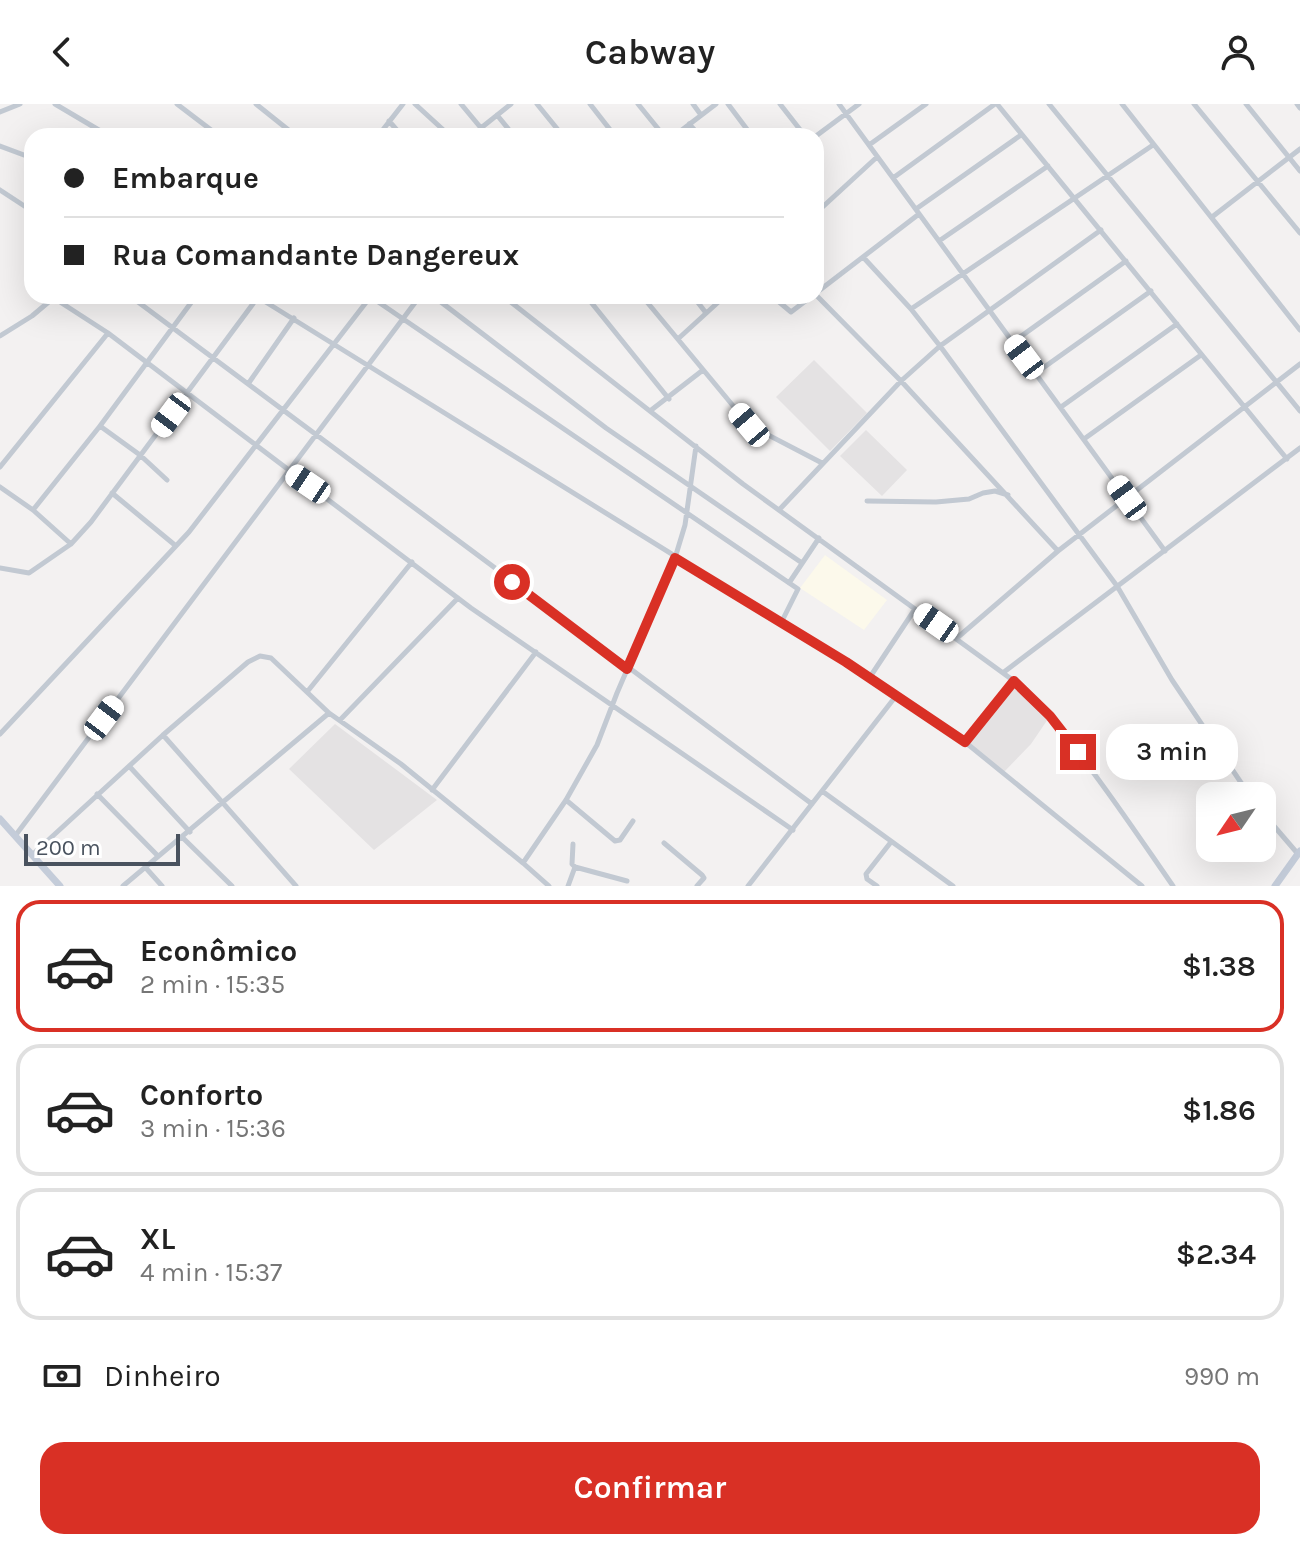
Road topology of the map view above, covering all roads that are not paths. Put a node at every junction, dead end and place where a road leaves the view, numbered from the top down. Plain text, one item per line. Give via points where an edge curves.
1 (20, 104) edge
2 (55, 104) edge
3 (177, 104) edge
4 (256, 104) edge
5 (403, 104) edge
6 (415, 104) edge
7 (461, 104) edge
8 (511, 104) edge
9 (537, 104) edge
10 (590, 104) edge
11 (638, 104) edge
12 (693, 104) edge
13 (716, 104) edge
14 (728, 104) edge
15 (780, 104) edge
16 (839, 104) edge
17 (859, 104) edge
18 (926, 104) edge
19 (996, 104) edge
20 (1049, 104) edge
21 (1122, 104) edge
22 (1194, 104) edge
23 (1246, 104) edge
24 (0, 112) edge
25 (846, 113) junction
26 (497, 115) junction
27 (701, 115) junction
28 (389, 121) junction
29 (689, 124) junction
30 (96, 128) edge
31 (208, 128) edge
32 (286, 128) edge
33 (384, 128) edge
34 (395, 128) edge
35 (441, 128) edge
36 (481, 128) joint
37 (508, 128) edge
38 (556, 128) edge
39 (609, 128) edge
40 (658, 128) edge
41 (684, 128) edge
42 (693, 128) edge
43 (746, 128) edge
44 (799, 128) edge
45 (824, 130) edge
46 (1021, 135) junction
47 (869, 145) junction
48 (1153, 145) junction
49 (0, 146) edge
50 (1300, 149) edge
51 (24, 155) edge
52 (877, 157) junction
53 (1289, 157) junction
54 (1048, 166) junction
55 (1300, 171) edge
56 (1108, 176) junction
57 (893, 178) junction
58 (1259, 183) junction
59 (0, 190) edge
60 (1075, 199) junction
61 (24, 206) edge
62 (824, 206) edge
63 (917, 212) junction
64 (1212, 217) junction
65 (1101, 230) junction
66 (1300, 233) edge
67 (939, 241) junction
68 (863, 257) junction
69 (1126, 261) junction
70 (963, 274) junction
71 (824, 288) edge
72 (1151, 291) junction
73 (46, 304) edge
74 (61, 304) edge
75 (140, 304) edge
76 (190, 304) edge
77 (252, 304) edge
78 (271, 304) edge
79 (365, 304) edge
80 (383, 304) edge
81 (414, 304) edge
82 (443, 304) edge
83 (513, 304) edge
84 (593, 304) edge
85 (648, 304) edge
86 (699, 304) edge
87 (716, 304) edge
88 (782, 304) edge
89 (802, 304) edge
90 (824, 304) edge
91 (911, 309) junction
92 (988, 309) junction
93 (706, 313) junction
94 (294, 318) junction
95 (403, 318) junction
96 (1177, 324) junction
97 (171, 329) junction
98 (1300, 330) edge
99 (108, 333) junction
100 (0, 336) edge
101 (679, 338) junction
102 (1013, 342) junction
103 (335, 343) junction
104 (940, 346) junction
105 (1201, 355) junction
106 (213, 357) junction
107 (146, 364) junction
108 (1300, 364) edge
109 (369, 365) junction
110 (703, 370) junction
111 (1036, 373) junction
112 (901, 381) junction
113 (1276, 382) junction
114 (248, 384) junction
115 (186, 394) junction
116 (669, 399) junction
117 (1061, 407) junction
118 (1244, 408) junction
119 (283, 411) junction
120 (650, 411) junction
121 (1300, 411) edge
122 (100, 426) junction
123 (315, 435) junction
124 (1084, 439) junction
125 (257, 445) junction
126 (696, 446) junction
127 (1300, 448) edge
128 (140, 455) junction
129 (1287, 459) junction
130 (822, 463) junction
131 (0, 467) edge
132 (288, 470) junction
133 (167, 480) dead end
134 (689, 485) junction
135 (0, 487) edge
136 (112, 493) junction
137 (1010, 496) junction
138 (1127, 498) junction
139 (867, 501) dead end
140 (33, 510) junction
141 (779, 510) junction
142 (686, 511) junction
143 (1080, 535) junction
144 (819, 538) junction
145 (71, 544) junction
146 (176, 546) junction
147 (1058, 551) junction
148 (1165, 551) junction
149 (675, 558) junction
150 (412, 562) junction
151 (802, 563) junction
152 (0, 568) edge
153 (789, 583) junction
154 (1117, 586) junction
155 (458, 598) junction
156 (915, 609) junction
157 (781, 623) junction
158 (957, 638) junction
159 (536, 652) junction
160 (627, 669) junction
161 (1004, 672) junction
162 (870, 677) junction
163 (1014, 681) junction
164 (307, 693) junction
165 (896, 696) junction
166 (614, 706) junction
167 (329, 713) junction
168 (340, 720) junction
169 (0, 734) edge
170 (163, 735) junction
171 (965, 742) junction
172 (129, 766) junction
173 (1241, 782) edge
174 (432, 790) junction
175 (822, 791) junction
176 (97, 794) junction
177 (566, 800) junction
178 (222, 803) junction
179 (812, 804) junction
180 (0, 819) edge
181 (633, 821) dead end
182 (1276, 828) edge
183 (793, 830) junction
184 (190, 832) junction
185 (15, 836) junction
186 (183, 838) junction
187 (891, 842) junction
188 (664, 843) dead end
189 (573, 844) dead end
190 (1299, 853) edge
191 (32, 855) junction
192 (158, 856) junction
193 (523, 863) junction
194 (145, 867) junction
195 (575, 867) junction
196 (627, 881) dead end
197 (549, 885) edge
198 (60, 886) edge
199 (123, 886) edge
200 (162, 886) edge
201 (232, 886) edge
202 (296, 886) edge
203 (568, 886) edge
204 (697, 886) edge
205 (748, 886) edge
206 (877, 886) edge
207 (953, 886) edge
208 (1142, 886) edge
209 (1173, 886) edge
210 (1275, 886) edge

1 - 24 street
2 - 30 street
3 - 31 street
4 - 32 street
5 - 28 street
6 - 35 street
7 - 36 street
8 - 26 street
9 - 38 street
10 - 39 street
11 - 40 street
12 - 27 street
13 - 27 street
14 - 43 street
15 - 44 street
16 - 25 street
17 - 25 street
18 - 47 street
19 - 46 street
19 - 57 street
20 - 56 street
21 - 48 street
22 - 58 street
23 - 53 street
25 - 45 street
25 - 47 street
26 - 36 street
26 - 37 street
27 - 29 street
28 - 33 street
28 - 34 street
29 - 41 street
29 - 42 street
46 - 54 street
46 - 63 street
47 - 52 street
48 - 56 street
48 - 64 street
49 - 51 street
50 - 53 street
52 - 57 street
52 - 62 street
53 - 55 street
53 - 58 street
54 - 60 street
54 - 67 street
56 - 60 street
56 - 113 street
57 - 63 street
58 - 64 street
58 - 66 street
59 - 61 street
60 - 65 street
60 - 70 street
63 - 67 street
63 - 68 street
64 - 98 street
65 - 69 street
65 - 92 street
67 - 70 street
68 - 71 street
68 - 91 street
69 - 72 street
69 - 102 street
70 - 91 street
70 - 92 street
72 - 96 street
72 - 111 street
73 - 100 street
74 - 99 street
75 - 97 street
76 - 97 street
77 - 106 street
78 - 94 street
79 - 103 street
80 - 95 street
81 - 95 street
82 - 134 street
83 - 120 street
84 - 116 street
85 - 101 street
86 - 93 street
87 - 93 street
88 - 89 street via 791,312
90 - 112 street
91 - 104 street
92 - 102 street
92 - 104 street
93 - 101 street
94 - 103 street
94 - 114 street
95 - 109 street
95 - 142 street
96 - 105 street
96 - 117 street
97 - 106 street
97 - 107 street
99 - 107 street
99 - 131 street
101 - 110 street
102 - 111 street
103 - 109 street
103 - 119 street
104 - 112 street
104 - 143 street
105 - 118 street
105 - 124 street
106 - 114 street
106 - 115 street
107 - 115 street
107 - 122 street
108 - 113 street
109 - 123 street
109 - 149 street
110 - 116 street
110 - 130 street via 749,425
111 - 117 street
112 - 130 street
112 - 137 street
113 - 118 street
113 - 121 street
114 - 119 street
115 - 125 street
115 - 128 street
116 - 120 street
117 - 124 street
118 - 129 street
118 - 138 street
119 - 123 street
119 - 125 street
120 - 126 street
122 - 128 street
122 - 140 street
123 - 132 street
123 - 160 street
124 - 138 street
125 - 132 street
125 - 146 street
126 - 134 street
126 - 141 street
127 - 129 street
128 - 133 street
128 - 136 street
129 - 148 street
130 - 141 street
132 - 150 street
132 - 185 street
134 - 142 street
134 - 151 street
135 - 140 street
136 - 145 street
136 - 146 street
137 - 139 street via 995,491 936,502
137 - 147 street
138 - 143 street
138 - 148 street
140 - 145 street
141 - 144 street
142 - 149 street
142 - 153 street
143 - 147 street
143 - 154 street
144 - 151 street
144 - 156 street
145 - 152 street via 29,573
146 - 169 street
147 - 158 street
148 - 154 street
149 - 157 street
149 - 160 street
150 - 155 street
150 - 164 street
151 - 153 street
153 - 157 street via 798,590
154 - 161 street
154 - 173 street
155 - 159 street
155 - 168 street
156 - 158 street
156 - 162 street
157 - 162 street
158 - 161 street
159 - 166 street
159 - 174 street
160 - 166 street
160 - 179 street
161 - 163 street
162 - 165 street
163 - 171 street
163 - 209 street via 1078,752
164 - 167 street
164 - 170 street via 271,658 260,656
165 - 171 street
165 - 175 street
166 - 177 street
166 - 183 street
167 - 168 street
167 - 178 street
168 - 174 street
170 - 172 street
170 - 178 street
171 - 208 street
172 - 176 street
172 - 184 street
174 - 193 street
175 - 179 street
175 - 187 street
176 - 191 street
176 - 192 street
177 - 181 street via 615,841
177 - 193 street
178 - 184 street
178 - 202 street
179 - 183 street
180 - 185 main road
182 - 190 street
183 - 205 street
184 - 186 street
185 - 191 main road
186 - 192 street
186 - 201 street
187 - 206 street via 866,874
187 - 207 street
188 - 204 street via 702,875
189 - 195 street
190 - 210 main road
191 - 198 main road
192 - 194 street
193 - 197 street
194 - 199 street
194 - 200 street
195 - 196 street
195 - 203 street

